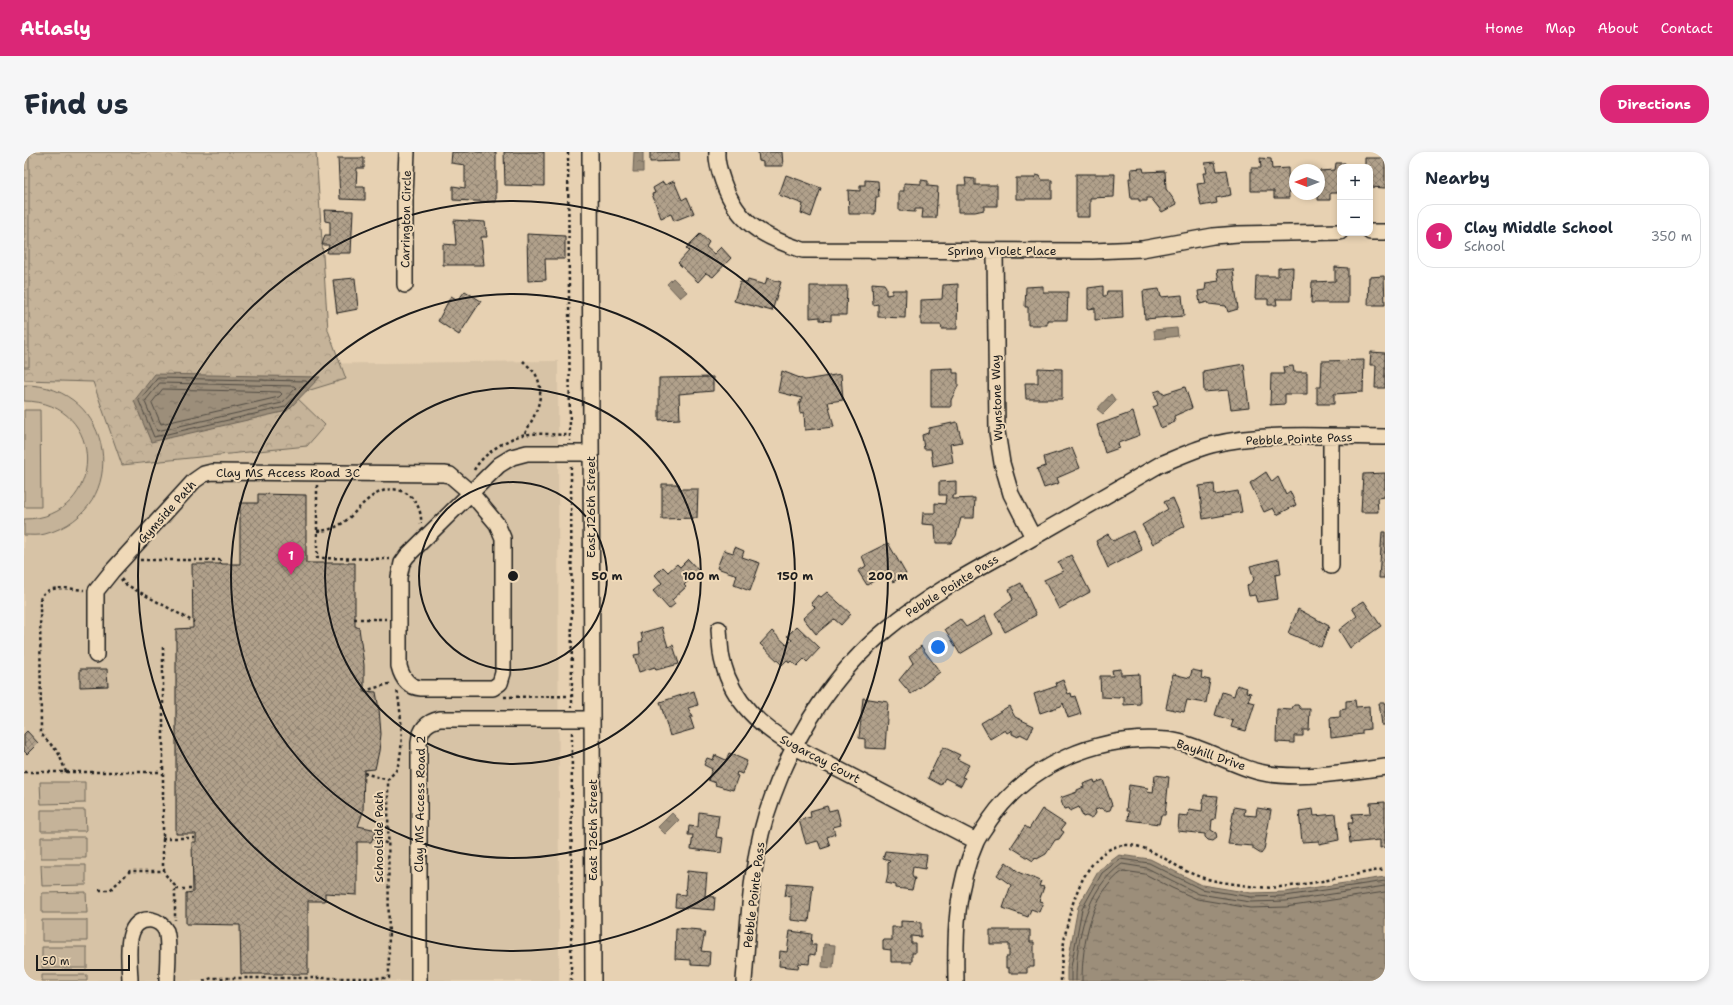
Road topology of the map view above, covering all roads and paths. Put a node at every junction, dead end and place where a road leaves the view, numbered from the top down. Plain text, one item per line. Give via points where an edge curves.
1 (408, 152) edge
2 (568, 152) edge
3 (590, 152) edge
4 (717, 152) edge
5 (1337, 232) edge
6 (1373, 232) edge
7 (1385, 232) edge
8 (995, 251) junction
9 (405, 285) dead end
10 (523, 361) dead end
11 (523, 435) dead end
12 (1331, 437) junction
13 (1385, 437) edge
14 (571, 453) junction
15 (591, 453) junction
16 (317, 482) dead end
17 (471, 493) junction
18 (420, 528) dead end
19 (317, 531) junction
20 (1033, 538) junction
21 (141, 554) dead end
22 (221, 564) dead end
23 (391, 565) dead end
24 (1331, 566) dead end
25 (121, 577) dead end
26 (96, 591) junction
27 (354, 619) dead end
28 (194, 622) dead end
29 (389, 626) dead end
30 (720, 630) dead end
31 (163, 647) dead end
32 (96, 655) dead end
33 (392, 677) dead end
34 (394, 682) junction
35 (364, 691) dead end
36 (573, 719) junction
37 (592, 719) junction
38 (795, 747) junction
39 (1385, 767) edge
40 (24, 772) edge
41 (66, 772) junction
42 (162, 772) junction
43 (364, 773) dead end
44 (388, 780) junction
45 (373, 837) dead end
46 (162, 838) junction
47 (196, 838) dead end
48 (976, 840) junction
49 (388, 844) junction
50 (1385, 869) edge
51 (164, 871) junction
52 (176, 889) junction
53 (192, 889) dead end
54 (99, 890) dead end
55 (175, 921) dead end
56 (130, 981) edge
57 (167, 981) edge
58 (203, 981) edge
59 (419, 981) edge
60 (571, 981) edge
61 (593, 981) edge
62 (744, 981) edge
63 (956, 981) edge
64 (1061, 981) edge

1 - 9 street, Carrington Circle via 405,196
2 - 14 path
3 - 15 street, East 126th Street
4 - 8 street, Spring Violet Place via 720,174 729,198 757,230 777,241 804,250
5 - 8 street, Spring Violet Place via 1238,234 1135,250
6 - 7 street
8 - 20 street, Wynstone Way via 997,432 1002,463 1012,494
10 - 11 path via 536,374 540,396 533,419
12 - 13 street, Pebble Pointe Pass
12 - 20 street, Pebble Pointe Pass via 1268,438 1211,445 1159,465
12 - 24 street
14 - 15 street
14 - 17 street via 519,454 499,465
14 - 36 path
15 - 37 street, East 126th Street
16 - 19 path
17 - 17 street, Clay MS Access Road 3C via 407,556 400,570 399,666 406,682 416,688 493,688 502,678 503,538 497,524
17 - 26 street, Clay MS Access Road 3C via 450,475 444,474 207,473 194,481
18 - 19 path via 421,515 416,501 406,492 395,490 380,492 373,496 347,522 338,527
19 - 23 path via 317,558 393,560
20 - 38 street, Pebble Pointe Pass via 955,582 886,629 851,663 830,690
21 - 22 path, Gymside Path via 136,560 221,560
25 - 28 path via 125,584
26 - 32 street
26 - 41 path via 53,589 44,593 40,600 41,734 58,752
27 - 29 path via 389,619
30 - 38 street, Sugarcay Court via 723,663 735,694 770,732
31 - 42 path
33 - 34 path, Schoolside Path
34 - 35 path
34 - 44 path, Schoolside Path via 400,707 400,747 398,767
36 - 37 street, Clay MS Access Road 2
36 - 59 street, Clay MS Access Road 2 via 440,719 429,723 421,731
36 - 60 path
37 - 61 street, East 126th Street
38 - 48 street, Sugarcay Court
38 - 62 street, Pebble Pointe Pass via 771,799 762,831 752,894
39 - 48 street, Bayhill Drive via 1327,774 1274,775 1169,740 1102,744 1061,758 1022,785 1006,800
40 - 41 path
41 - 42 path
42 - 46 path
43 - 44 path
44 - 49 path, Schoolside Path
45 - 49 path
46 - 47 path
46 - 51 path
48 - 63 street, Bayhill Drive via 964,875 958,904
49 - 58 path, Schoolside Path via 389,978 212,978
50 - 64 path via 1279,888 1210,880 1138,847 1112,849 1095,862 1079,884 1065,935
51 - 52 path
51 - 54 path via 130,871 110,890
52 - 53 path
52 - 55 path
56 - 57 street via 130,933 135,925 146,920 159,923 166,932

